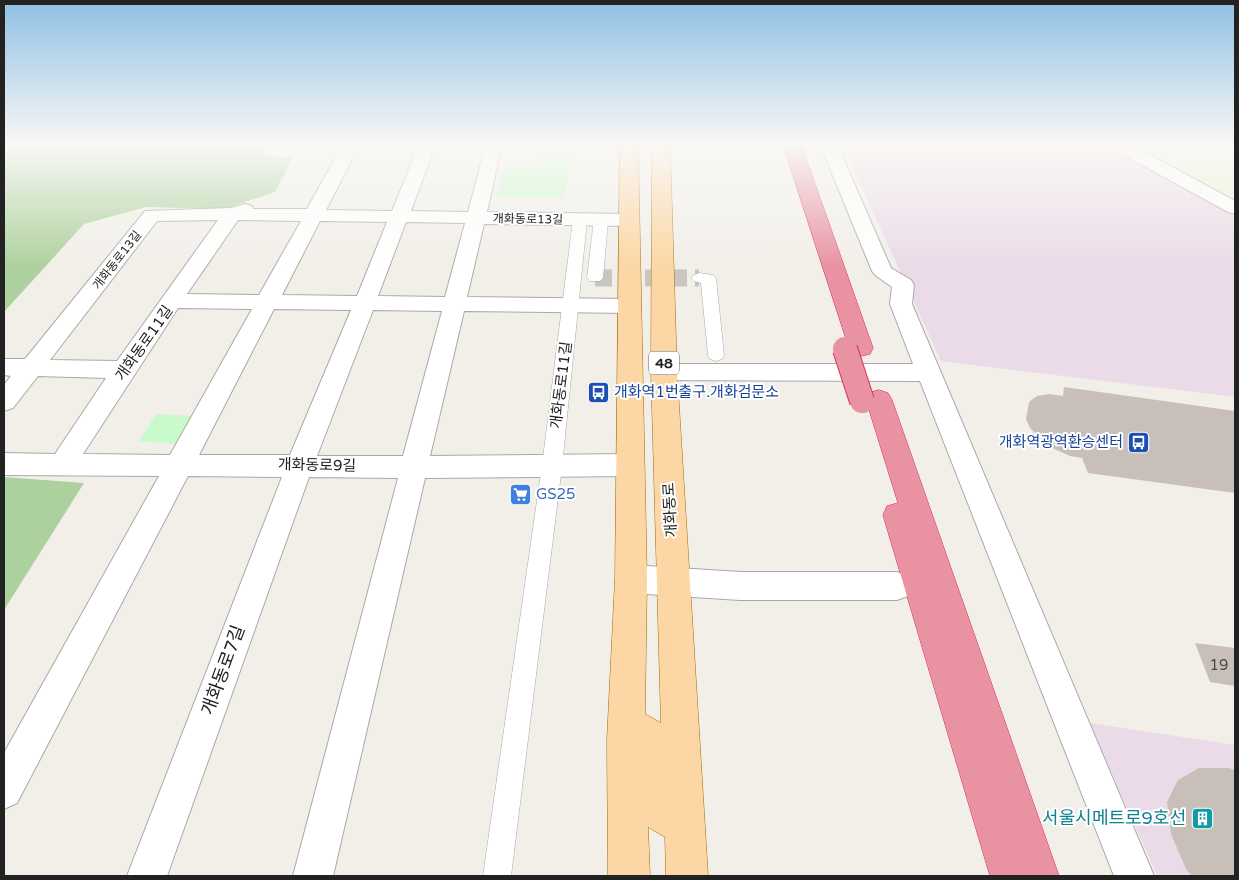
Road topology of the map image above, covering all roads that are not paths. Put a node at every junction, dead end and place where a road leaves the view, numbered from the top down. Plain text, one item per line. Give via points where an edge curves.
1 (330, 185) edge
2 (412, 185) edge
3 (484, 185) edge
4 (629, 185) edge
5 (662, 185) edge
6 (795, 185) edge
7 (804, 185) edge
8 (845, 185) edge
9 (1193, 185) edge
10 (1235, 208) edge
11 (317, 209) junction
12 (402, 210) junction
13 (477, 211) junction
14 (629, 213) junction
15 (232, 214) junction
16 (580, 220) junction
17 (602, 220) junction
18 (595, 278) dead end
19 (699, 278) dead end
20 (172, 301) junction
21 (267, 302) junction
22 (365, 303) junction
23 (454, 304) junction
24 (571, 305) junction
25 (630, 306) junction
26 (853, 348) junction
27 (716, 355) dead end
28 (4, 367) edge
29 (31, 367) junction
30 (124, 370) junction
31 (664, 372) junction
32 (929, 373) junction
33 (4, 402) edge
34 (63, 463) junction
35 (4, 464) edge
36 (180, 464) junction
37 (300, 465) junction
38 (630, 465) junction
39 (552, 466) junction
40 (414, 467) junction
41 (631, 579) junction
42 (674, 582) junction
43 (897, 586) dead end
44 (963, 687) junction
45 (626, 740) junction
46 (4, 790) edge
47 (684, 826) junction
48 (147, 876) edge
49 (313, 876) edge
50 (497, 876) edge
51 (629, 876) edge
52 (687, 876) edge
53 (1011, 876) edge
54 (1038, 876) edge
55 (1134, 876) edge

1 - 11 street
2 - 12 street
3 - 13 street, 개화동로13길
4 - 14 main road, 48
5 - 31 main road, 개화동로 / 48
6 - 26 highway
7 - 26 highway
8 - 32 street via 882,271 903,285 902,304
9 - 10 street
11 - 12 street, 개화동로13길
11 - 15 street, 개화동로13길
11 - 21 street
12 - 13 street, 개화동로13길
12 - 22 street
13 - 14 street, 개화동로13길
13 - 16 street, 개화동로13길
13 - 23 street, 개화동로13길
14 - 17 street, 개화동로13길
14 - 25 main road, 48
15 - 20 street
15 - 29 street, 개화동로13길 via 152,215
16 - 17 street, 개화동로13길
16 - 24 street, 개화동로13길
17 - 18 street
19 - 27 street via 708,278
20 - 21 street, 개화동로11길
20 - 30 street, 개화동로11길
21 - 22 street, 개화동로11길
21 - 36 street
22 - 23 street, 개화동로11길
22 - 37 street
23 - 24 street, 개화동로11길
23 - 40 street
24 - 25 street, 개화동로11길
24 - 39 street, 개화동로11길
25 - 38 main road, 48
26 - 44 highway, bridge
28 - 29 street
29 - 30 street
29 - 33 street
30 - 34 street, 개화동로11길
31 - 32 street
31 - 42 main road, 개화동로 / 48
32 - 55 street
34 - 35 street, 개화동로9길
34 - 36 street, 개화동로9길
36 - 37 street, 개화동로9길
36 - 46 street
37 - 40 street, 개화동로9길
37 - 48 street, 개화동로7길
38 - 39 street, 개화동로9길
38 - 41 main road, 48
39 - 40 street, 개화동로9길
39 - 50 street
40 - 49 street
41 - 42 street
41 - 45 main road, 48
42 - 43 street via 740,586
42 - 47 main road, 개화동로 / 48
44 - 53 highway
44 - 54 highway
45 - 47 main road via 633,731 647,734 651,740 658,808
45 - 51 main road, 48
47 - 52 main road, 개화동로 / 48

